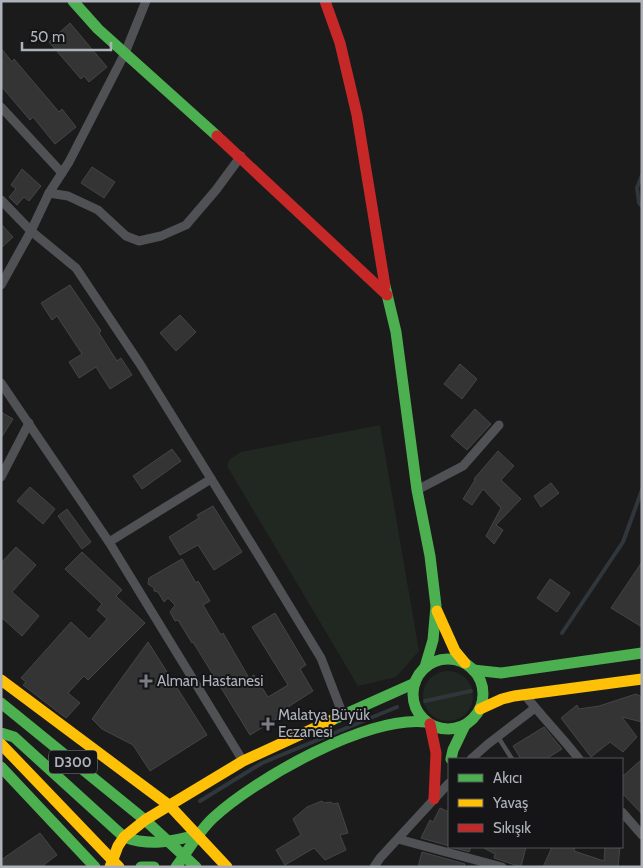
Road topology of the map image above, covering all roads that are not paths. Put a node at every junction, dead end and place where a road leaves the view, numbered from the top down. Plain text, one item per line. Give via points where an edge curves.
1 (74, 1) edge
2 (146, 1) edge
3 (325, 1) edge
4 (125, 53) junction
5 (1, 107) edge
6 (241, 156) junction
7 (62, 173) junction
8 (49, 193) junction
9 (1, 200) edge
10 (31, 231) junction
11 (1, 285) edge
12 (387, 295) junction
13 (1, 383) edge
14 (29, 423) junction
15 (499, 425) dead end
16 (1, 477) edge
17 (211, 479) junction
18 (418, 490) junction
19 (109, 542) junction
20 (436, 606) junction
21 (642, 653) edge
22 (425, 667) junction
23 (469, 667) junction
24 (642, 679) edge
25 (1, 680) edge
26 (415, 683) junction
27 (525, 695) junction
28 (1, 703) edge
29 (535, 708) junction
30 (480, 710) junction
31 (342, 715) junction
32 (428, 723) junction
33 (466, 725) junction
34 (1, 733) edge
35 (498, 736) junction
36 (1, 744) edge
37 (451, 758) edge
38 (472, 758) edge
39 (511, 758) edge
40 (578, 758) edge
41 (243, 761) junction
42 (1, 767) edge
43 (448, 784) edge
44 (434, 799) junction
45 (170, 806) junction
46 (623, 813) edge
47 (141, 816) junction
48 (121, 835) junction
49 (196, 835) junction
50 (642, 835) edge
51 (398, 839) junction
52 (170, 842) junction
53 (185, 856) junction
54 (114, 864) edge
55 (94, 867) edge
56 (141, 867) edge
57 (154, 867) edge
58 (176, 867) edge
59 (196, 867) edge
60 (228, 867) edge
61 (374, 867) edge
62 (502, 867) edge

1 - 4 main road
2 - 4 street
3 - 12 main road via 340,43 357,115
4 - 6 main road
4 - 7 street
5 - 7 street
6 - 8 street via 186,225 139,241 126,236 98,210 68,196
6 - 12 main road
7 - 8 street
8 - 10 street
9 - 10 street
10 - 11 street
10 - 17 street via 76,268
12 - 18 main road via 396,332
13 - 14 street
14 - 16 street
14 - 19 street
15 - 18 street via 463,466
17 - 19 street
17 - 31 street via 321,658
18 - 20 main road
19 - 41 street
20 - 22 main road via 433,640
20 - 23 main road via 455,651
21 - 23 main road via 501,673
22 - 23 main road via 444,659
22 - 26 main road
23 - 30 main road via 480,679 483,689
24 - 27 main road
25 - 45 main road
26 - 31 main road
26 - 32 main road via 414,702 420,716
27 - 29 street
27 - 30 main road via 502,699
28 - 47 main road, D300
29 - 35 street
29 - 40 street
30 - 33 main road
31 - 41 main road
32 - 33 main road via 448,730
32 - 44 main road via 437,764
32 - 49 main road via 405,721 385,724 308,756 235,800
33 - 37 main road
34 - 48 main road via 14,737
35 - 38 street
35 - 39 lane
36 - 54 main road, D300
41 - 45 main road
42 - 55 main road
43 - 44 street
44 - 51 street
45 - 47 main road
45 - 49 main road
46 - 50 street
47 - 48 main road
47 - 52 main road, D300
48 - 52 main road via 138,843
48 - 54 main road
49 - 52 main road
49 - 53 main road
49 - 60 main road
51 - 61 street
51 - 62 street
52 - 53 main road, D300
53 - 58 main road
53 - 59 main road, D300
56 - 57 main road

